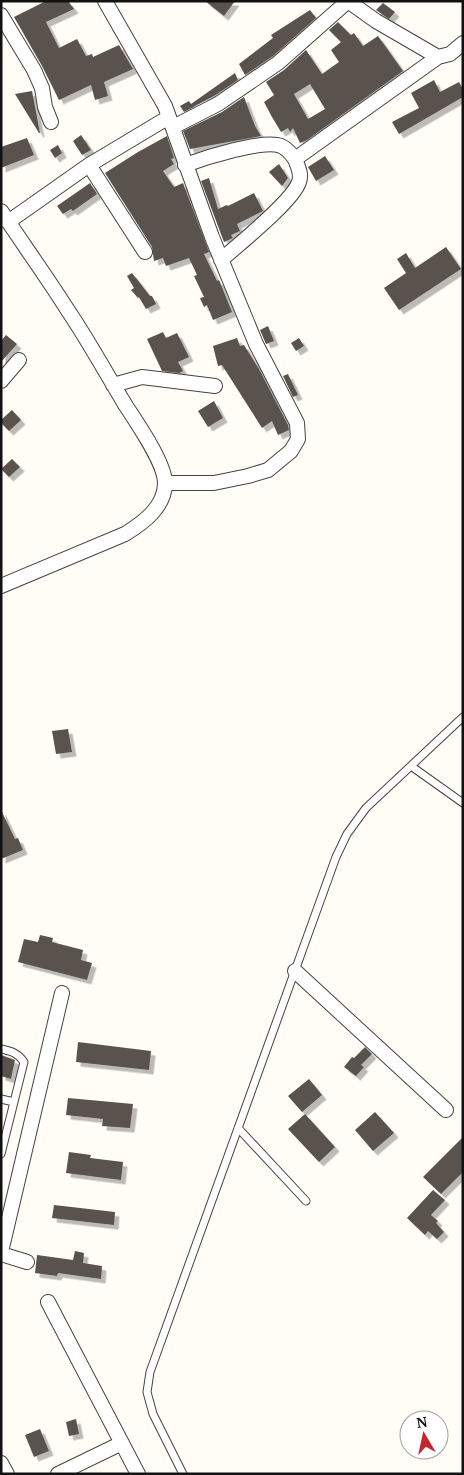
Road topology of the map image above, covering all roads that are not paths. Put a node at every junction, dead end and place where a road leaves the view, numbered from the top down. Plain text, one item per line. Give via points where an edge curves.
1 (105, 1) edge
2 (348, 1) edge
3 (1, 15) edge
4 (463, 42) edge
5 (438, 57) junction
6 (52, 122) dead end
7 (171, 122) junction
8 (296, 160) junction
9 (89, 165) junction
10 (186, 165) junction
11 (5, 217) edge
12 (144, 252) dead end
13 (221, 260) junction
14 (19, 360) dead end
15 (1, 381) edge
16 (113, 385) junction
17 (215, 386) dead end
18 (165, 483) junction
19 (1, 586) edge
20 (463, 717) edge
21 (411, 766) junction
22 (463, 803) edge
23 (295, 971) junction
24 (62, 993) dead end
25 (1, 1049) edge
26 (1, 1099) edge
27 (14, 1102) junction
28 (446, 1110) dead end
29 (238, 1128) junction
30 (1, 1152) edge
31 (306, 1201) dead end
32 (1, 1253) edge
33 (27, 1262) dead end
34 (48, 1302) dead end
35 (122, 1443) junction
36 (1, 1463) edge
37 (7, 1474) edge
38 (58, 1474) edge
39 (138, 1474) edge
40 (183, 1474) edge

1 - 7 street
2 - 5 street
2 - 7 street via 278,63 218,104
3 - 6 street via 40,82
4 - 5 street via 450,54
5 - 8 street
7 - 9 street
7 - 10 street
8 - 10 street via 288,149 274,145 224,152
8 - 13 street via 300,180 295,191
9 - 11 street
9 - 12 street
10 - 13 street
11 - 16 street via 68,310
13 - 18 street via 256,344 297,424 298,439 291,452 268,470 214,483
14 - 15 street
16 - 17 street via 142,377
16 - 18 street via 163,470
18 - 19 street via 161,500 143,523 125,534
20 - 21 lane
21 - 22 lane
21 - 23 lane via 366,808 347,834
23 - 28 street
23 - 29 lane
24 - 32 street
25 - 27 lane via 14,1052 24,1062
26 - 27 lane
27 - 30 lane
29 - 31 lane
29 - 40 lane via 150,1372 147,1392 153,1414
32 - 33 street
34 - 35 street
35 - 38 street
35 - 39 street
36 - 37 street

